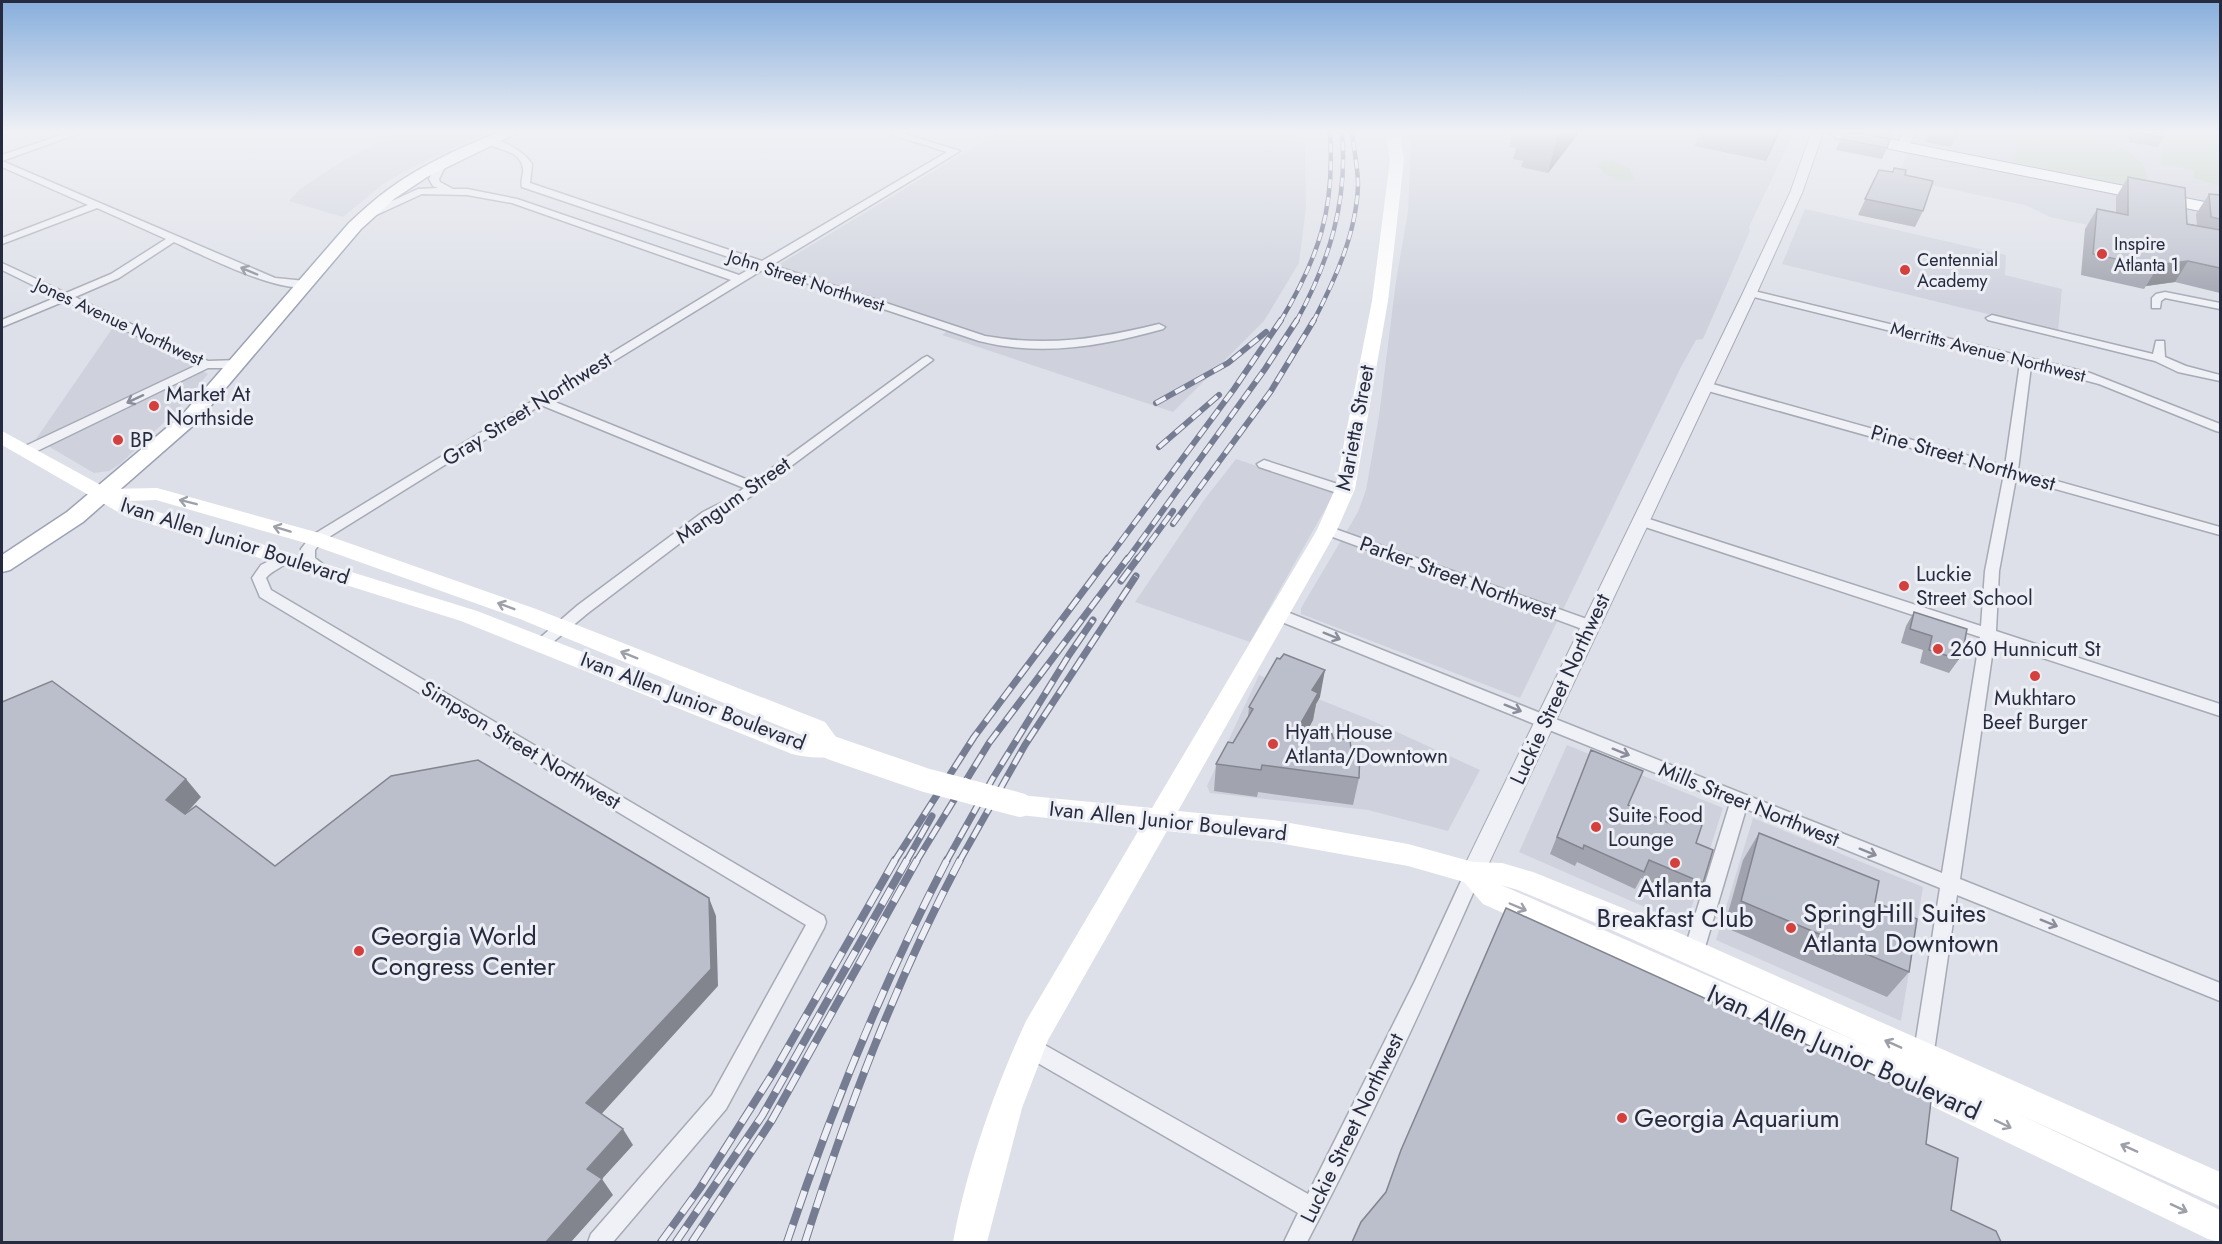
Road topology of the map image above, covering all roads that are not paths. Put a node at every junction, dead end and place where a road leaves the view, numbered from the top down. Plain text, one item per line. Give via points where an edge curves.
1 (65, 191) edge
2 (396, 191) edge
3 (421, 191) edge
4 (450, 191) edge
5 (543, 191) edge
6 (888, 191) edge
7 (1393, 191) edge
8 (1797, 191) edge
9 (2126, 191) edge
10 (97, 205) junction
11 (2220, 210) edge
12 (367, 216) junction
13 (174, 238) junction
14 (2, 241) edge
15 (2, 266) edge
16 (762, 266) junction
17 (739, 279) junction
18 (306, 284) junction
19 (1750, 293) junction
20 (66, 297) junction
21 (2156, 306) dead end
22 (2220, 306) edge
23 (1992, 318) dead end
24 (2, 324) edge
25 (1159, 327) dead end
26 (2160, 343) dead end
27 (2159, 358) junction
28 (927, 360) dead end
29 (2026, 361) junction
30 (239, 364) junction
31 (206, 365) junction
32 (2220, 378) edge
33 (1705, 386) junction
34 (541, 401) junction
35 (2220, 428) edge
36 (2, 437) edge
37 (26, 451) junction
38 (1264, 464) dead end
39 (2011, 471) junction
40 (754, 487) junction
41 (1344, 491) junction
42 (102, 495) junction
43 (1641, 521) junction
44 (1326, 530) junction
45 (2220, 531) edge
46 (316, 539) junction
47 (283, 559) junction
48 (2, 565) edge
49 (328, 573) junction
50 (1277, 614) junction
51 (1590, 626) junction
52 (561, 627) junction
53 (1988, 634) junction
54 (542, 643) junction
55 (2220, 710) edge
56 (1545, 721) junction
57 (832, 748) junction
58 (1740, 800) junction
59 (1159, 820) junction
60 (1473, 873) junction
61 (1948, 883) junction
62 (1693, 954) junction
63 (2220, 992) edge
64 (1029, 1047) junction
65 (1923, 1058) junction
66 (2220, 1189) edge
67 (1313, 1209) junction
68 (2220, 1227) edge
69 (599, 1242) edge
70 (970, 1242) edge
71 (1295, 1242) edge

1 - 10 street
2 - 12 main road
3 - 12 street
4 - 17 street via 514,201
5 - 16 street, John Street Northwest
6 - 16 street, Gray Street Northwest
7 - 41 main road, Marietta Street via 1380,301
8 - 19 street, Luckie Street Northwest
9 - 11 highway
10 - 13 street
10 - 14 street
12 - 18 main road
18 -> 13 street via 273,281
13 - 20 street via 123,272
15 - 20 street, Jones Avenue Northwest
16 - 17 street, Gray Street Northwest
16 - 25 street, John Street Northwest via 1010,345 1037,348 1088,344
17 - 34 street, Gray Street Northwest
18 - 30 main road
19 - 29 street, Merritts Avenue Northwest
19 - 33 street, Luckie Street Northwest
20 - 24 street
20 - 31 street, Jones Avenue Northwest
21 - 22 street via 2156,300 2165,295
23 - 27 street
26 - 27 street
27 - 32 street via 2182,369
28 - 40 street, Mangum Street
29 - 35 street, Merritts Avenue Northwest via 2110,383 2174,414
29 - 39 street
30 - 31 street, Jones Avenue Northwest
30 - 42 main road via 190,418
31 -> 37 street
33 - 39 street, Pine Street Northwest
33 - 43 street, Luckie Street Northwest
34 - 40 street
34 - 46 street, Gray Street Northwest
36 - 37 main road
37 - 42 main road
38 - 41 street
39 - 45 street, Pine Street Northwest
39 - 53 street via 1992,571
40 - 52 street, Mangum Street via 708,515
41 - 44 main road, Marietta Street
46 -> 42 main road, Ivan Allen Junior Boulevard via 157,494
42 - 47 main road, Ivan Allen Junior Boulevard via 132,511
42 - 48 main road
43 - 51 street, Luckie Street Northwest
43 - 53 street
44 - 50 main road, Marietta Street
44 - 51 street, Parker Street Northwest
46 - 49 street via 308,549 308,560
52 -> 46 main road, Ivan Allen Junior Boulevard
47 - 49 main road, Ivan Allen Junior Boulevard
47 - 69 street, Simpson Street Northwest via 266,568 259,578 265,593 817,922 719,1102
49 - 54 main road, Ivan Allen Junior Boulevard
50 -> 56 street, Mills Street Northwest
50 - 59 main road, Marietta Street
51 - 56 street, Luckie Street Northwest
52 - 54 street, Mangum Street
57 -> 52 main road, Ivan Allen Junior Boulevard via 816,729
53 - 55 street
53 - 61 street
54 - 57 main road, Ivan Allen Junior Boulevard via 801,747
56 -> 58 street, Mills Street Northwest
56 - 60 street, Luckie Street Northwest
57 - 59 main road, Ivan Allen Junior Boulevard, bridge via 918,778 1020,805
58 -> 61 street, Mills Street Northwest
58 - 62 street
59 - 60 main road, Ivan Allen Junior Boulevard via 1273,831 1408,855
59 - 64 main road, Marietta Street
60 - 62 main road, Ivan Allen Junior Boulevard via 1502,874 1523,880
60 - 67 street, Luckie Street Northwest
60 -> 68 main road, Ivan Allen Junior Boulevard via 1492,896 1924,1086
61 -> 63 street, Mills Street Northwest
61 - 65 street
65 -> 62 main road, Ivan Allen Junior Boulevard
64 - 67 street
64 - 70 main road, Marietta Street via 1003,1119
66 -> 65 main road, Ivan Allen Junior Boulevard
67 - 71 street, Luckie Street Northwest

